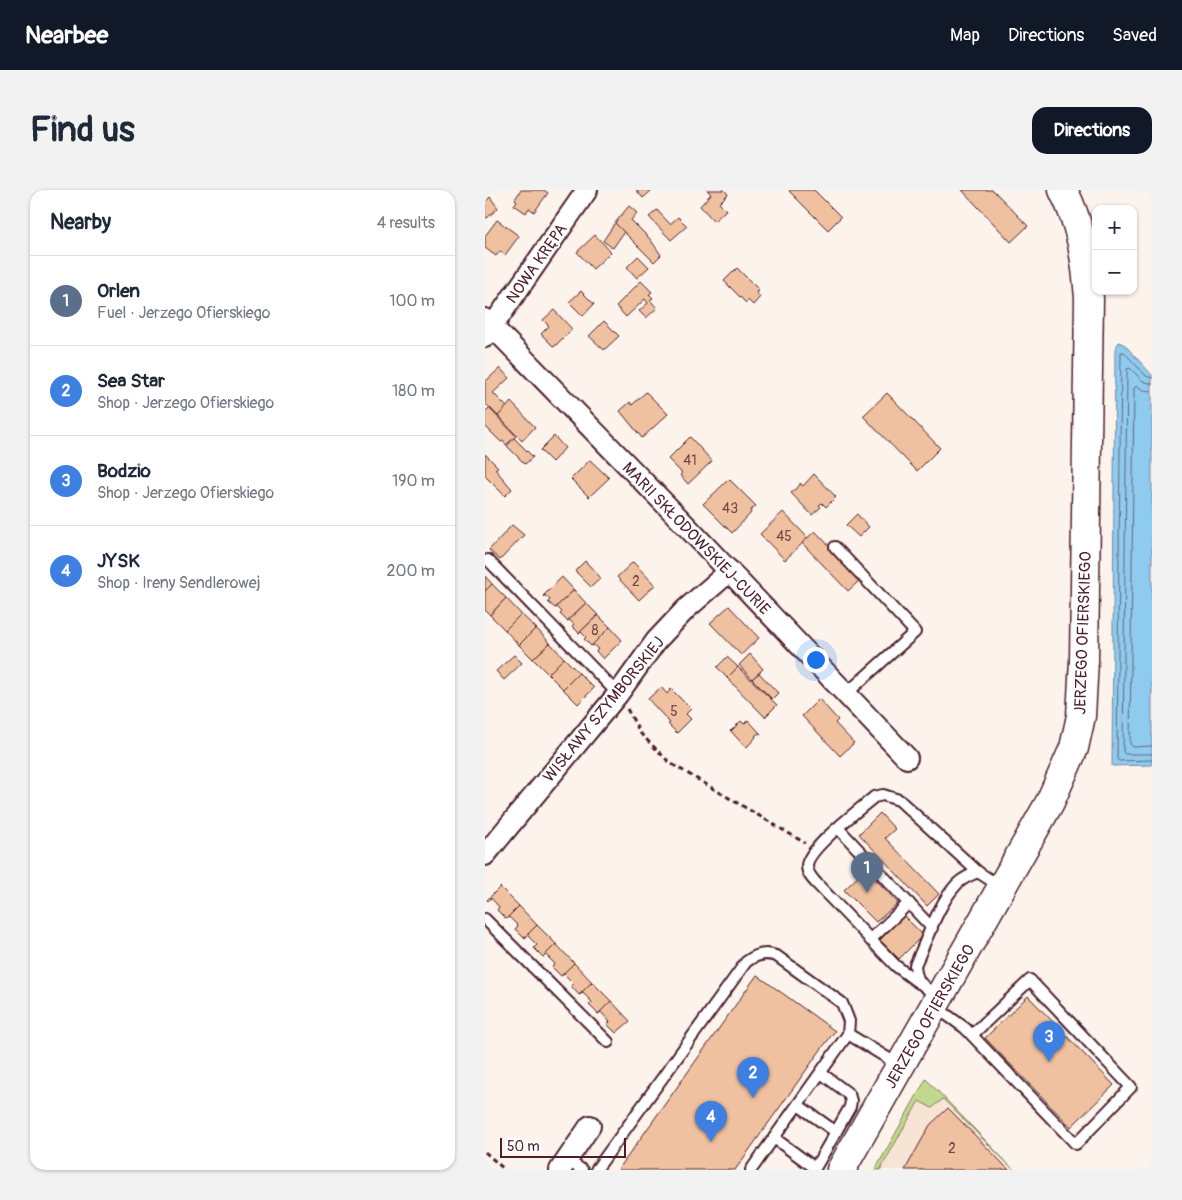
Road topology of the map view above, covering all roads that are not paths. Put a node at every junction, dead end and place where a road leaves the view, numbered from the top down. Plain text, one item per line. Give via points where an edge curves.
1 (587, 190) edge
2 (1063, 190) edge
3 (488, 327) edge
4 (835, 547) dead end
5 (488, 560) dead end
6 (730, 571) junction
7 (618, 694) junction
8 (846, 694) junction
9 (907, 758) dead end
10 (838, 828) junction
11 (485, 855) edge
12 (978, 872) junction
13 (1002, 887) junction
14 (909, 904) junction
15 (485, 919) edge
16 (932, 928) junction
17 (870, 940) junction
18 (930, 996) junction
19 (849, 1034) junction
20 (972, 1035) junction
21 (608, 1042) dead end
22 (900, 1066) junction
23 (821, 1073) junction
24 (798, 1105) junction
25 (590, 1126) dead end
26 (836, 1132) junction
27 (774, 1138) junction
28 (570, 1167) edge
29 (823, 1169) edge
30 (595, 1170) edge
31 (751, 1170) edge

1 - 3 street, NOWA KRĘPA
2 - 13 street, JERZEGO OFIERSKIEGO via 1081,234 1089,298 1081,716 1074,748 1050,802
3 - 6 street, MARII SKŁODOWSKIEJ-CURIE
4 - 8 lane via 915,632
5 - 7 lane
6 - 7 street, WISŁAWY SZYMBORSKIEJ via 686,609 656,641
6 - 8 street, MARII SKŁODOWSKIEJ-CURIE
7 - 11 street, WISŁAWY SZYMBORSKIEJ
8 - 9 street, MARII SKŁODOWSKIEJ-CURIE
10 - 12 lane via 874,797 883,795 899,800
10 - 14 lane
10 - 17 lane via 811,855 807,866 809,874
12 - 13 lane
12 - 16 lane via 958,882
13 - 18 street, JERZEGO OFIERSKIEGO
14 - 16 lane
14 - 17 lane
15 - 21 lane
16 - 18 lane via 915,965
17 - 18 lane
18 - 20 lane
18 - 22 street, JERZEGO OFIERSKIEGO
19 - 22 lane
19 - 23 lane
19 - 30 lane via 849,1021 842,1003 772,954 752,958
20 - 20 lane via 1076,1144 1131,1087 1030,980
22 - 29 street, JERZEGO OFIERSKIEGO
23 - 24 lane
23 - 26 lane via 849,1094 851,1101
24 - 26 lane
24 - 27 lane
25 - 28 street
26 - 29 lane
27 - 29 lane
27 - 31 lane

